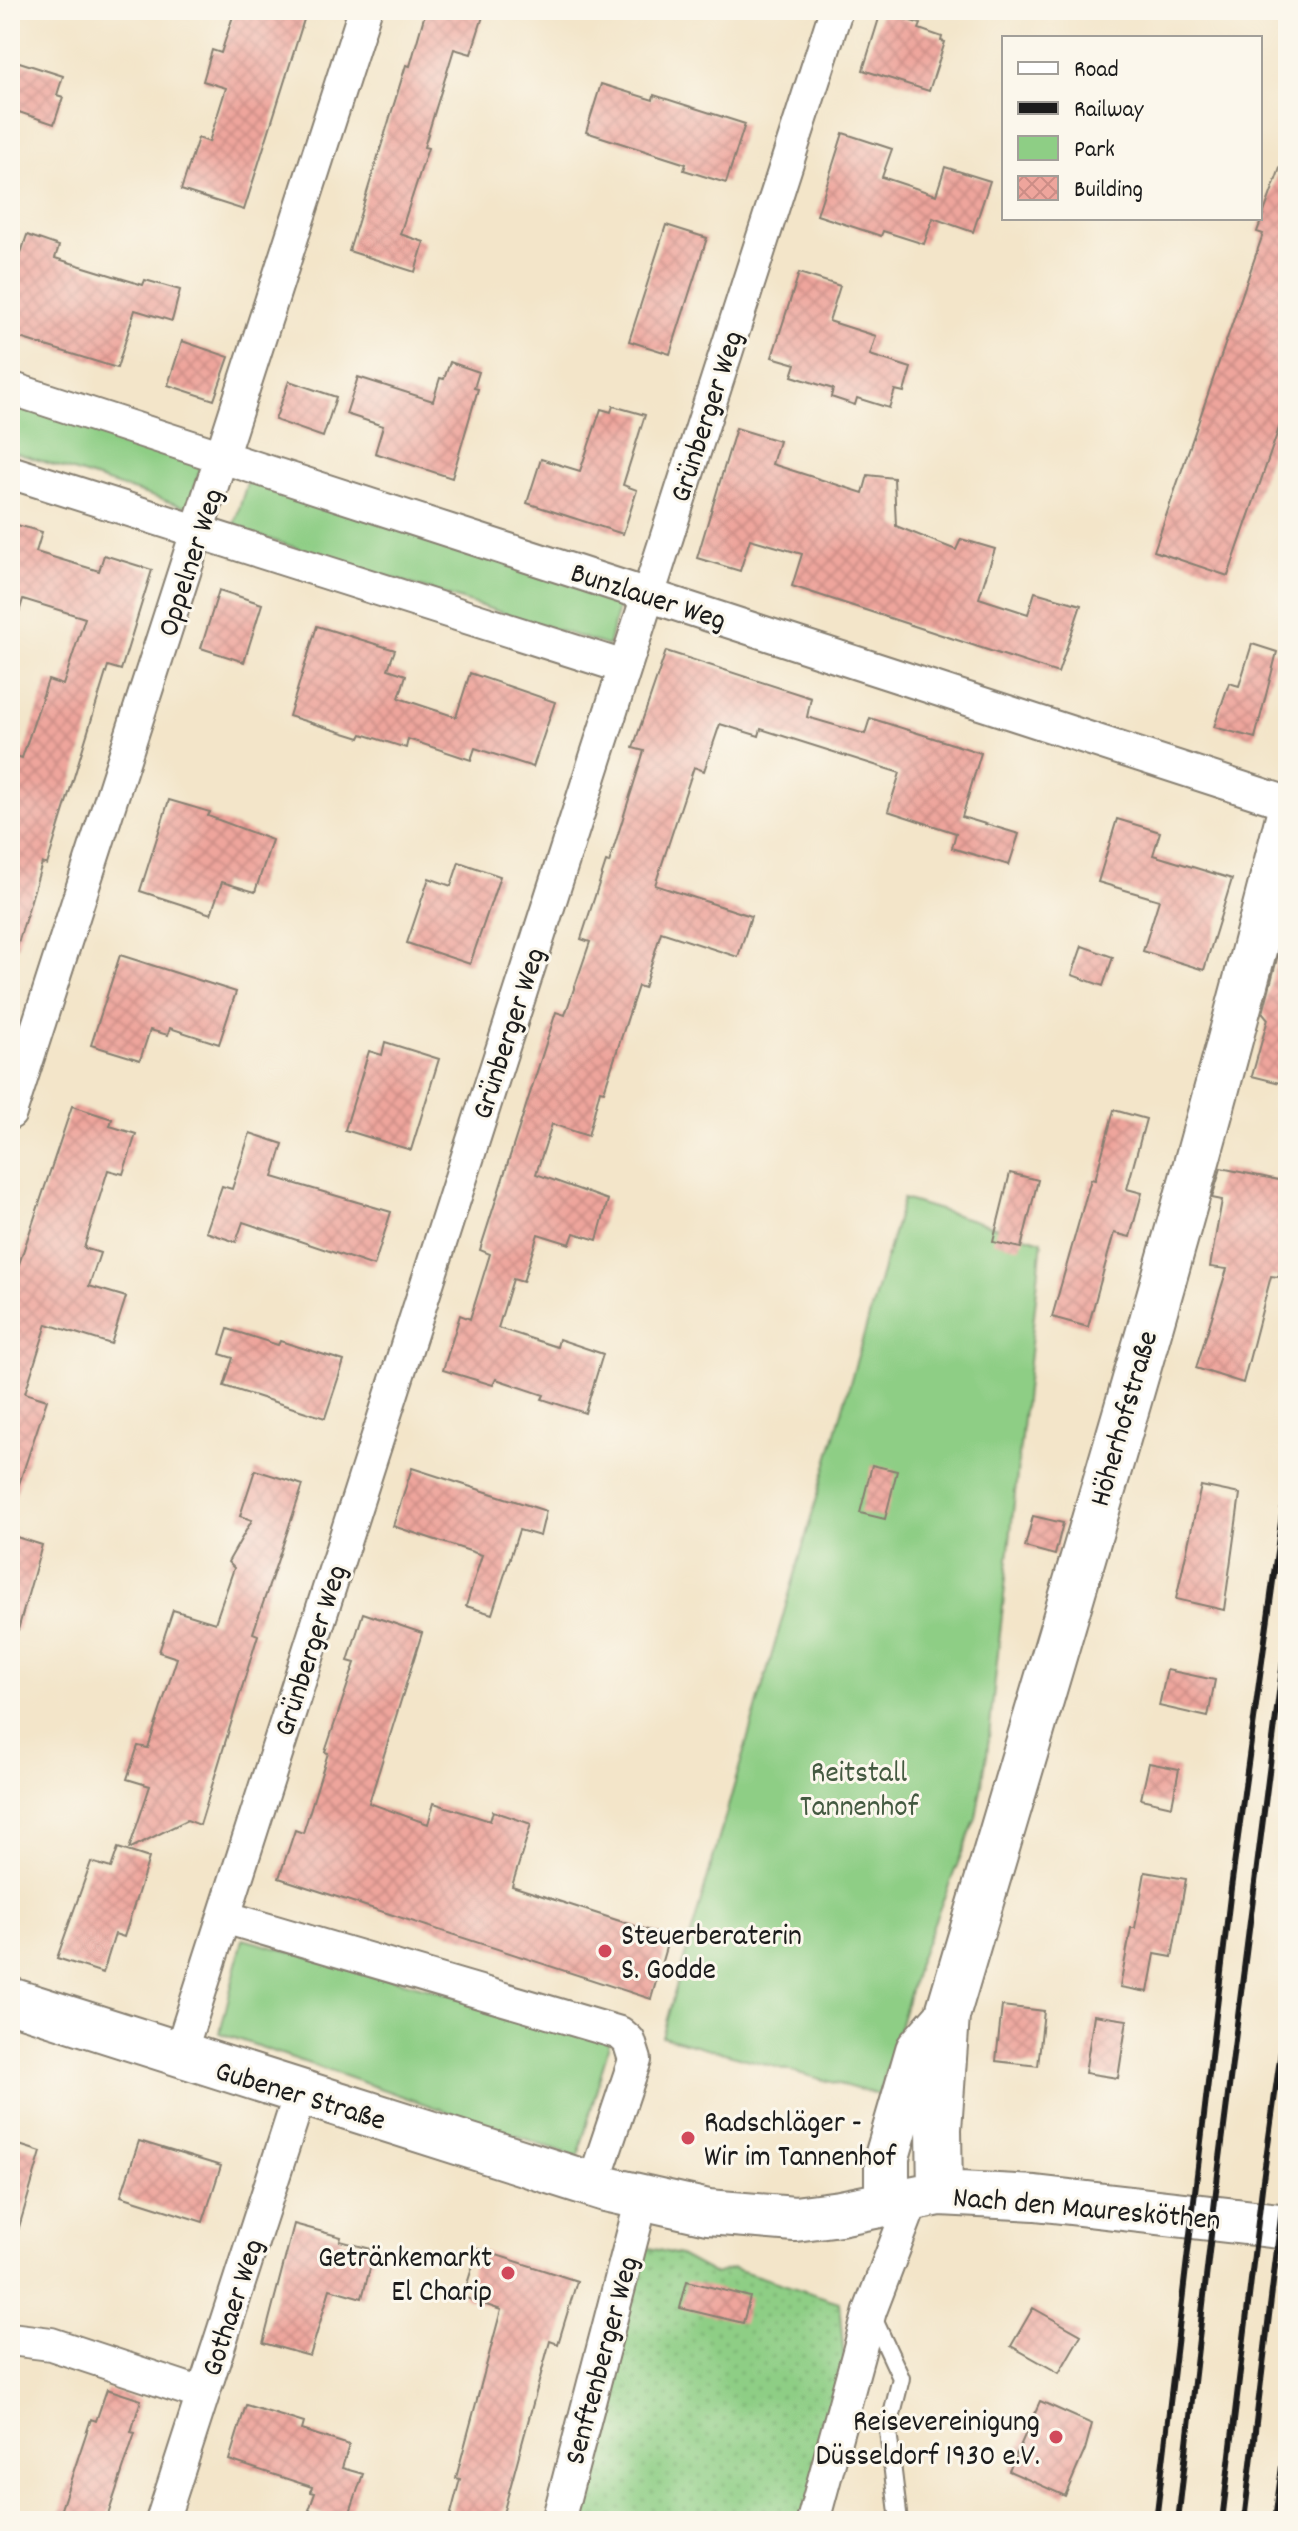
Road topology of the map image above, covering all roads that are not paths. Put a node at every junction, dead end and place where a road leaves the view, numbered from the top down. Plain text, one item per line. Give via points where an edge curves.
1 (365, 10) edge
2 (836, 10) edge
3 (10, 388) edge
4 (223, 456) junction
5 (10, 472) edge
6 (198, 532) junction
7 (647, 594) junction
8 (624, 667) junction
9 (1288, 803) edge
10 (1288, 817) edge
11 (10, 1113) edge
12 (224, 1917) junction
13 (10, 2000) edge
14 (179, 2056) junction
15 (300, 2094) junction
16 (593, 2185) junction
17 (914, 2197) junction
18 (642, 2199) junction
19 (1288, 2227) edge
20 (870, 2311) junction
21 (10, 2339) edge
22 (202, 2394) junction
23 (162, 2521) edge
24 (558, 2521) edge
25 (813, 2521) edge
26 (899, 2521) edge

1 - 4 street, Oppelner Weg
2 - 7 street, Grünberger Weg
3 - 4 street, Bunzlauer Weg
4 - 6 street, Oppelner Weg
4 - 7 street, Bunzlauer Weg
5 - 6 street
6 - 8 street
6 - 11 street, Oppelner Weg
7 - 8 street, Grünberger Weg
7 - 9 street, Bunzlauer Weg
8 - 12 street, Grünberger Weg
10 - 17 street, Höherhofstraße via 1158,1296 947,2016 918,2050 887,2157
12 - 14 street, Grünberger Weg
12 - 16 street via 620,2033 635,2060
13 - 14 street, Gubener Straße
14 - 15 street, Gubener Straße
15 - 16 street, Gubener Straße
15 - 22 street, Gothaer Weg
16 - 18 street, Gubener Straße
17 - 18 street, Gubener Straße via 795,2219 708,2212
17 - 19 street, Nach den Mauresköthen via 1035,2198
17 - 20 street, Höherhofstraße
18 - 24 street, Senftenberger Weg
20 - 25 street, Höherhofstraße
20 - 26 lane via 901,2378 888,2431
21 - 22 street via 51,2344
22 - 23 street, Gothaer Weg

